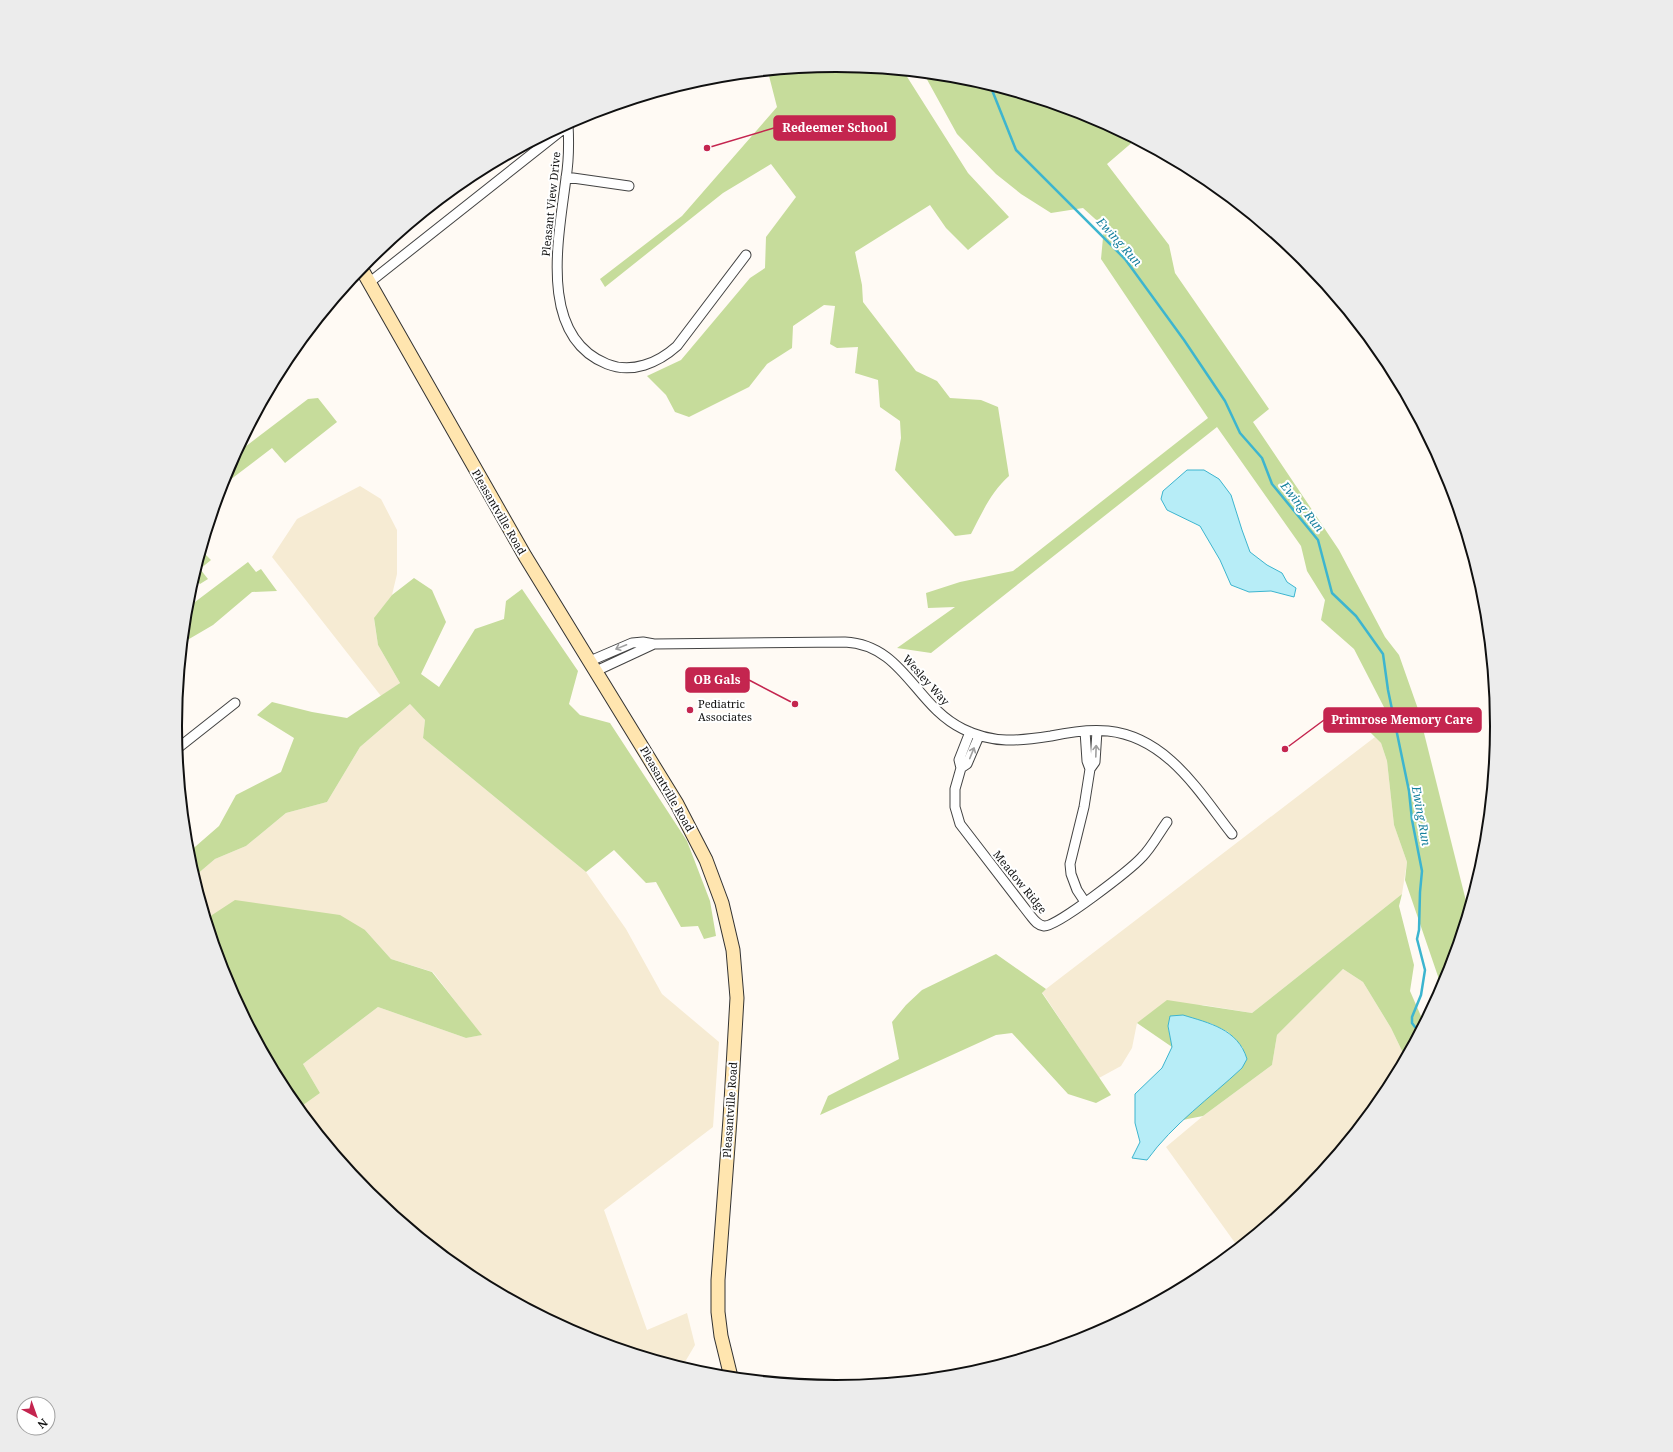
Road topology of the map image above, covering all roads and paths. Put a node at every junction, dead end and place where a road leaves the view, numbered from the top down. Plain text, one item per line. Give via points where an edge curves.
1 (570, 129) edge
2 (553, 136) edge
3 (566, 177) junction
4 (629, 186) dead end
5 (746, 255) dead end
6 (365, 273) edge
7 (370, 282) junction
8 (593, 666) junction
9 (235, 703) dead end
10 (1085, 731) junction
11 (1097, 731) junction
12 (974, 734) junction
13 (183, 744) edge
14 (1090, 769) junction
15 (1167, 822) dead end
16 (1232, 834) dead end
17 (1085, 902) junction
18 (729, 1370) edge

1 - 3 street, Pleasant View Drive
2 - 7 street
3 - 4 street
3 - 5 street, Pleasant View Drive via 557,264 563,313 572,337 588,354 599,361 610,365 634,367 657,361 668,354 677,346
6 - 7 main road, Pleasantville Road
7 - 8 main road, Pleasantville Road via 486,490
8 - 12 street, Wesley Way via 632,643 643,642 862,644 878,651 896,664 939,714 957,727
8 - 18 main road, Pleasantville Road via 694,835 718,891 733,950 737,998 736,1030 718,1280 721,1336
9 - 13 street
10 - 11 street, Wesley Way
10 - 12 street, Wesley Way via 1022,740 998,740
10 - 14 street
14 -> 11 street via 1096,762
11 - 16 street, Wesley Way via 1110,731 1139,739 1166,755 1190,780
12 - 17 street, Meadow Ridge via 959,760 961,768 955,789 955,808 960,824 1036,922 1046,926 1055,923
14 - 17 street via 1070,864 1077,890
15 - 17 street, Meadow Ridge via 1142,858

